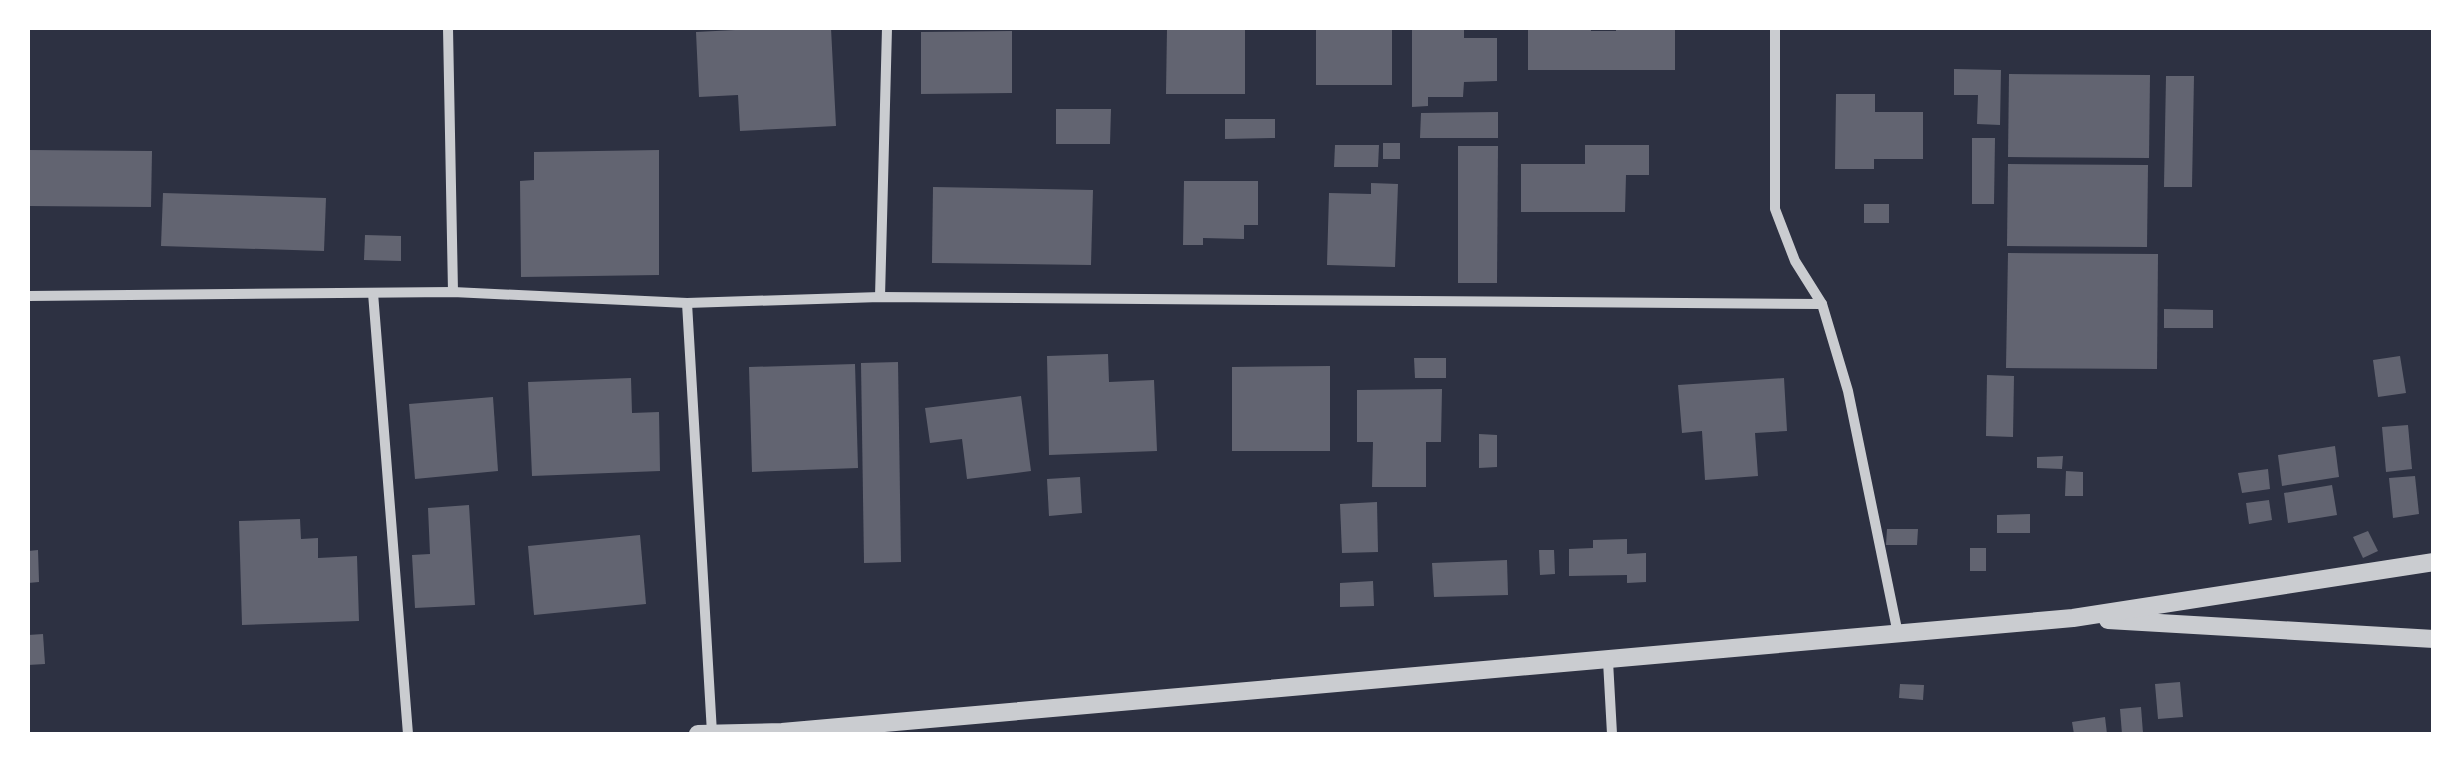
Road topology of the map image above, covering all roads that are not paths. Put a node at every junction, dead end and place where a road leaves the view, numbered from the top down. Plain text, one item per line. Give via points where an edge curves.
1 (448, 28) edge
2 (887, 28) edge
3 (1775, 28) edge
4 (453, 292) junction
5 (373, 293) junction
6 (28, 296) edge
7 (880, 298) junction
8 (687, 303) junction
9 (1822, 304) junction
10 (2434, 562) edge
11 (2073, 618) junction
12 (1898, 634) junction
13 (2434, 639) edge
14 (1608, 661) junction
15 (712, 733) edge
16 (782, 733) edge
17 (408, 734) edge
18 (698, 734) edge
19 (1612, 734) edge

1 - 4 street
2 - 7 street
3 - 9 street via 1775,209 1795,261
4 - 5 street
4 - 8 street
5 - 6 street
5 - 17 street
7 - 8 street
7 - 9 street
8 - 15 street
9 - 12 street via 1848,391
10 - 11 street
11 - 12 street
11 - 13 street
12 - 14 street
14 - 16 street
14 - 19 street
15 - 16 street
15 - 18 street

